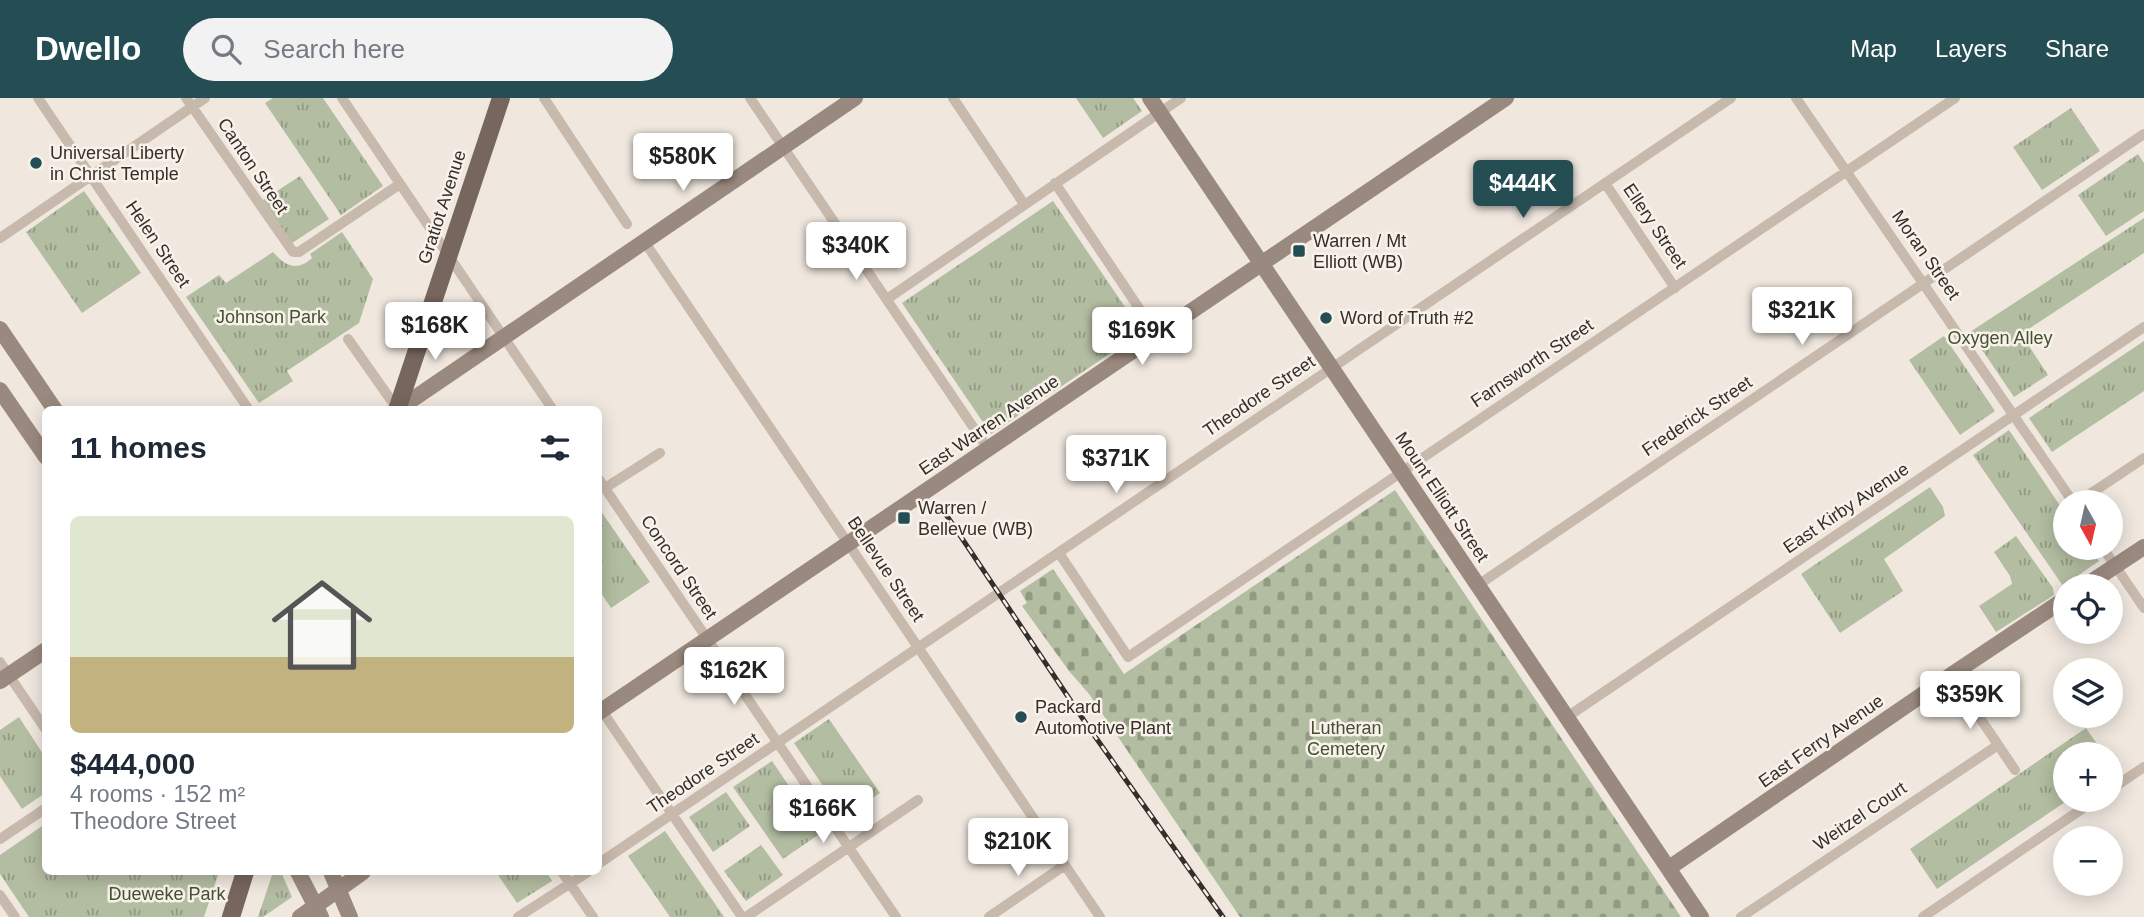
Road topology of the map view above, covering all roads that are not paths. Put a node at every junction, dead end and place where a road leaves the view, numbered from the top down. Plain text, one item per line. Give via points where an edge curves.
1 (37, 98) edge
2 (205, 98) edge
3 (342, 98) edge
4 (500, 98) edge
5 (544, 98) edge
6 (750, 98) edge
7 (855, 98) edge
8 (953, 98) edge
9 (1150, 98) edge
10 (1181, 98) edge
11 (1506, 98) edge
12 (1731, 98) edge
13 (1796, 98) edge
14 (1955, 98) edge
15 (189, 102) edge
16 (1160, 112) junction
17 (2144, 134) edge
18 (783, 147) junction
19 (1846, 172) junction
20 (91, 176) junction
21 (1055, 183) junction
22 (1605, 183) junction
23 (400, 184) junction
24 (1024, 204) junction
25 (627, 224) dead end
26 (0, 238) edge
27 (644, 241) junction
28 (449, 256) junction
29 (1262, 264) junction
30 (1924, 284) junction
31 (1675, 288) junction
32 (887, 299) junction
33 (2144, 327) edge
34 (0, 329) edge
35 (1157, 335) junction
36 (504, 337) junction
37 (348, 339) dead end
38 (1332, 368) junction
39 (0, 390) edge
40 (52, 406) edge
41 (246, 406) edge
42 (395, 406) edge
43 (398, 406) edge
44 (401, 406) edge
45 (549, 406) edge
46 (2014, 415) junction
47 (988, 449) junction
48 (42, 451) edge
49 (660, 453) dead end
50 (2144, 458) edge
51 (1402, 472) junction
52 (602, 483) edge
53 (606, 488) junction
54 (2067, 490) edge
55 (2094, 490) edge
56 (848, 544) junction
57 (2144, 547) edge
58 (1059, 553) junction
59 (2112, 560) edge
60 (2116, 566) junction
61 (2104, 574) edge
62 (1478, 585) junction
63 (2053, 607) edge
64 (2144, 608) edge
65 (707, 640) junction
66 (918, 648) junction
67 (42, 652) edge
68 (3, 673) edge
69 (1951, 675) junction
70 (602, 709) edge
71 (602, 713) edge
72 (1567, 718) junction
73 (42, 725) edge
74 (778, 743) junction
75 (1998, 745) junction
76 (2144, 767) edge
77 (2015, 770) dead end
78 (2123, 781) edge
79 (918, 800) dead end
80 (42, 811) edge
81 (2077, 812) edge
82 (673, 815) junction
83 (0, 839) edge
84 (849, 847) junction
85 (602, 861) edge
86 (1065, 865) junction
87 (1669, 868) junction
88 (245, 875) edge
89 (300, 875) edge
90 (332, 875) edge
91 (358, 875) edge
92 (564, 875) edge
93 (583, 875) edge
94 (570, 883) junction
95 (338, 888) junction
96 (0, 895) edge
97 (318, 911) edge
98 (15, 917) edge
99 (231, 917) edge
100 (300, 917) edge
101 (350, 917) edge
102 (518, 917) edge
103 (593, 917) edge
104 (744, 917) edge
105 (896, 917) edge
106 (989, 917) edge
107 (1100, 917) edge
108 (1701, 917) edge
109 (1741, 917) edge
110 (1923, 917) edge

1 - 20 street, Helen Street
2 - 15 street
3 - 23 street
4 - 28 main road, Gratiot Avenue
5 - 25 street
6 - 18 street
7 - 18 main road
8 - 24 street
9 - 16 main road, Mount Elliott Street
10 - 16 street
11 - 29 main road, East Warren Avenue
12 - 22 street, Theodore Street
13 - 19 street, Moran Street
14 - 19 street, Farnsworth Street
15 - 20 street
15 - 23 street, Canton Street via 293,252
16 - 21 street
16 - 29 main road, Mount Elliott Street
17 - 30 street, Frederick Street
18 - 27 main road
18 - 32 street
19 - 30 street, Moran Street
19 - 31 street, Farnsworth Street
20 - 26 street
20 - 41 street, Helen Street
21 - 24 street
21 - 35 street
22 - 31 street, Ellery Street
22 - 38 street, Theodore Street
23 - 28 street
24 - 32 street
27 - 36 main road
27 - 56 street, Bellevue Street
28 - 36 street
28 - 43 main road, Gratiot Avenue
29 - 35 main road, East Warren Avenue
29 - 38 main road, Mount Elliott Street
30 - 46 street, Moran Street
30 - 62 street, Frederick Street
31 - 51 street, Farnsworth Street
32 - 47 street
33 - 46 street, East Kirby Avenue
34 - 40 main road
35 - 47 main road, East Warren Avenue
36 - 44 main road
36 - 45 street
37 - 42 street
38 - 51 main road, Mount Elliott Street
38 - 58 street, Theodore Street
39 - 48 main road
46 - 54 street, Moran Street
46 - 72 street, East Kirby Avenue
47 - 56 main road, East Warren Avenue
49 - 53 street
50 - 55 street
51 - 58 street, Farnsworth Street via 1128,657
51 - 62 main road, Mount Elliott Street
52 - 53 street, Concord Street
53 - 65 street, Concord Street
56 - 65 main road, East Warren Avenue
56 - 66 street, Bellevue Street
57 - 60 main road
58 - 66 street, Theodore Street
59 - 60 street
60 - 61 main road
60 - 64 street
62 - 72 main road, Mount Elliott Street
63 - 69 main road, East Ferry Avenue
65 - 70 main road, East Warren Avenue
65 - 74 street, Concord Street
66 - 74 street, Theodore Street
66 - 86 street, Bellevue Street
67 - 68 main road
68 - 73 street
69 - 75 street
69 - 87 main road, East Ferry Avenue
71 - 82 street
72 - 87 main road, Mount Elliott Street
74 - 82 street, Theodore Street
74 - 84 street, Concord Street
75 - 77 street
75 - 109 street, Weitzel Court
76 - 78 street
79 - 84 street
80 - 83 street
81 - 110 street
82 - 85 street, Theodore Street
82 - 104 street
84 - 104 street
84 - 105 street, Concord Street
86 - 106 street
86 - 107 street, Bellevue Street
87 - 108 main road, Mount Elliott Street
88 - 99 main road
89 - 97 main road
90 - 95 main road
91 - 95 main road
92 - 94 street
93 - 94 street
94 - 102 street
94 - 103 street
95 - 97 main road
95 - 101 main road
96 - 98 street
97 - 100 main road

